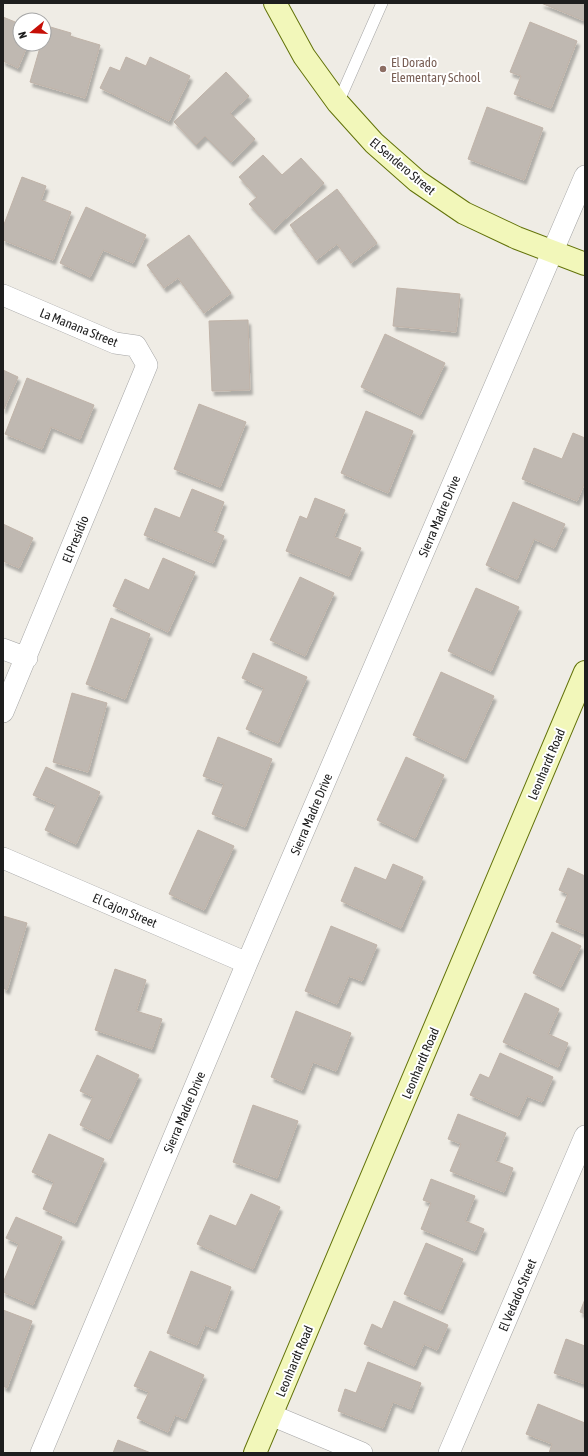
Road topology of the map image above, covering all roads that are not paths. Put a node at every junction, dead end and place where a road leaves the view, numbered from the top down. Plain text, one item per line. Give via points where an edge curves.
1 (275, 3) edge
2 (382, 3) edge
3 (338, 103) junction
4 (585, 176) edge
5 (553, 252) junction
6 (585, 264) edge
7 (3, 295) edge
8 (147, 365) joint
9 (3, 649) edge
10 (26, 658) junction
11 (584, 679) edge
12 (3, 712) edge
13 (3, 858) edge
14 (247, 963) junction
15 (585, 1136) edge
16 (271, 1415) junction
17 (41, 1453) edge
18 (255, 1453) edge
19 (362, 1453) edge
20 (449, 1453) edge

1 - 3 street, El Sendero Street via 304,56
2 - 3 lane
3 - 5 street, El Sendero Street via 374,143 417,181 464,213
4 - 5 street, Sierra Madre Drive
5 - 6 street, El Sendero Street
5 - 14 street, Sierra Madre Drive
7 - 8 street, La Manana Street via 115,343 136,346
8 - 10 street, El Presidio
9 - 10 street
10 - 12 street, El Presidio
11 - 16 street, Leonhardt Road
13 - 14 street, El Cajon Street
14 - 17 street, Sierra Madre Drive
15 - 20 street, El Vedado Street
16 - 18 street, Leonhardt Road
16 - 19 street

